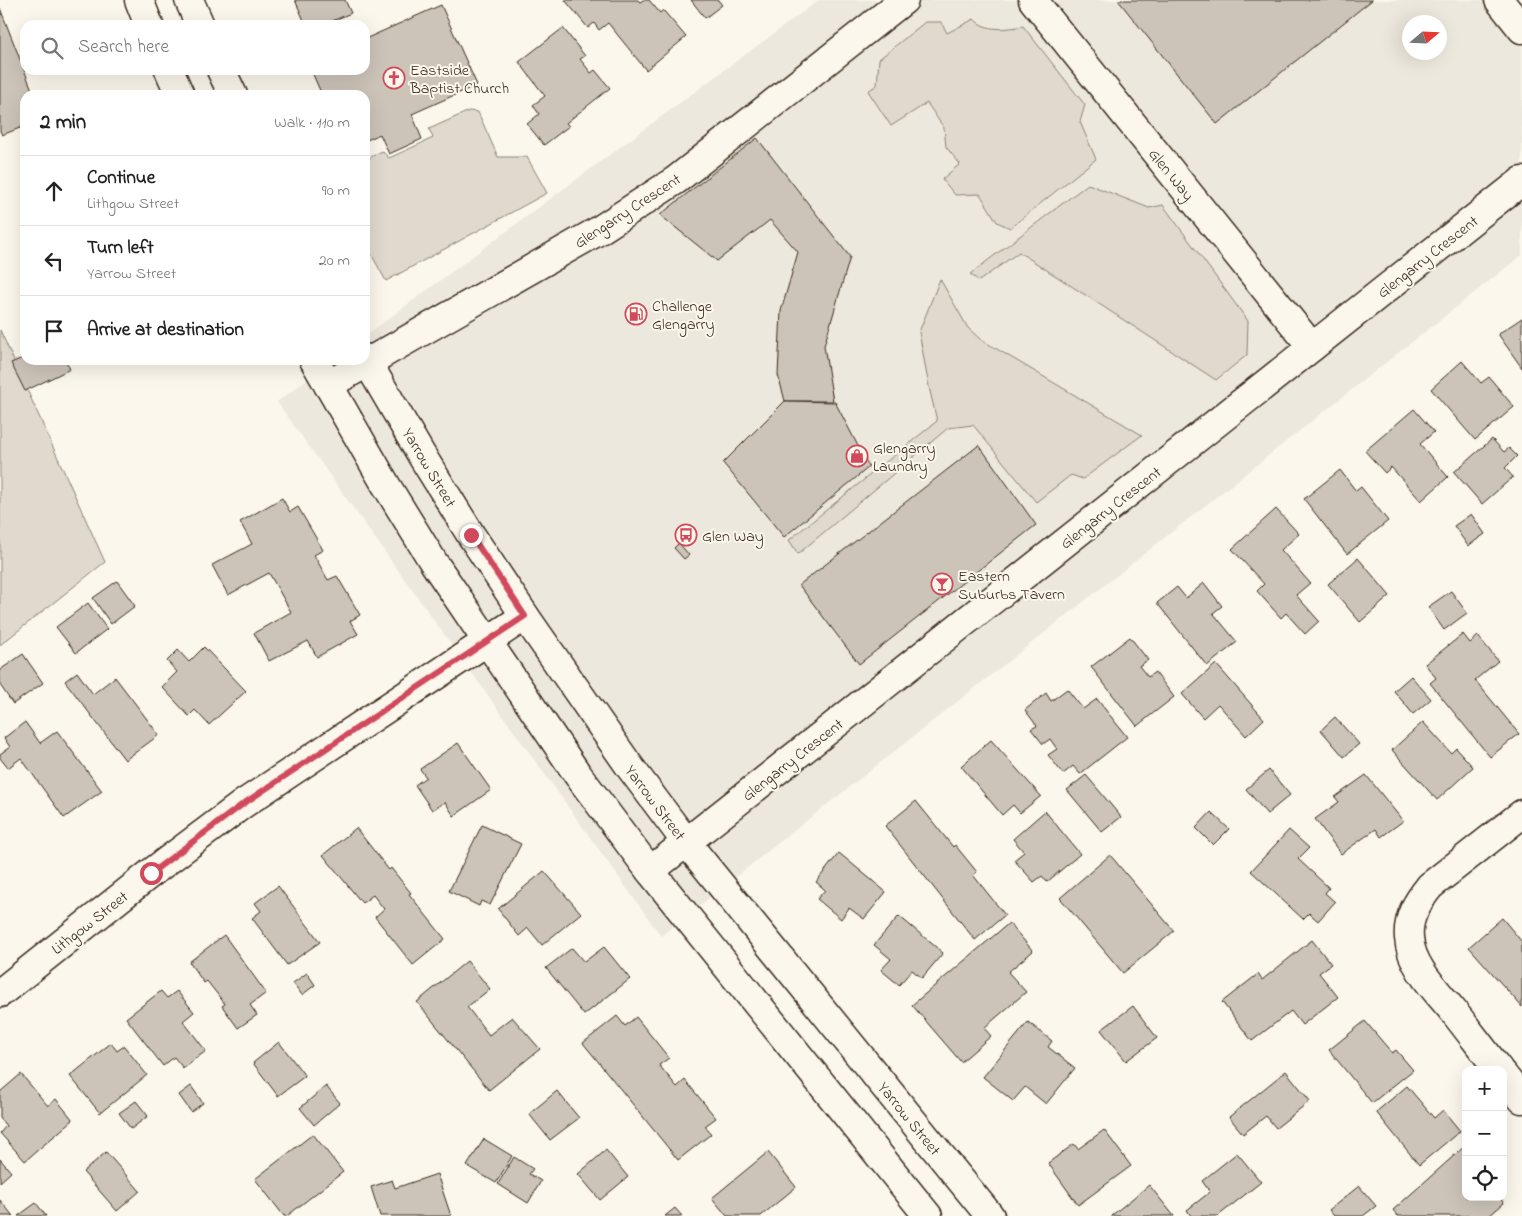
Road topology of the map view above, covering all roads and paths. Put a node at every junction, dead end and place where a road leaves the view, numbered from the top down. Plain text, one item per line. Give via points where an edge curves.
1 (139, 0) edge
2 (189, 0) edge
3 (904, 0) edge
4 (1033, 0) edge
5 (1499, 0) edge
6 (147, 20) edge
7 (198, 20) edge
8 (1522, 29) edge
9 (171, 75) edge
10 (223, 75) edge
11 (178, 90) edge
12 (231, 90) edge
13 (1522, 181) edge
14 (1312, 347) junction
15 (370, 358) edge
16 (317, 365) edge
17 (358, 365) edge
18 (369, 365) edge
19 (328, 385) junction
20 (525, 616) junction
21 (487, 642) junction
22 (1522, 814) edge
23 (686, 842) junction
24 (650, 871) junction
25 (0, 993) edge
26 (1496, 1066) edge
27 (1507, 1080) edge
28 (1522, 1099) edge
29 (928, 1216) edge
30 (990, 1216) edge

1 - 6 street
2 - 7 street
3 - 15 street, Glengarry Crescent via 676,180 598,231
4 - 14 street, Glen Way
5 - 8 street
9 - 11 street
10 - 12 street
13 - 14 street, Glengarry Crescent
14 - 23 street, Glengarry Crescent
16 - 19 street
17 - 19 street, Glengarry Crescent
18 - 20 street, Yarrow Street
19 - 21 street via 420,540
20 - 21 street, Lithgow Street
20 - 23 street, Yarrow Street
21 - 24 street via 578,775
21 - 25 street, Lithgow Street via 243,804
22 - 26 street via 1430,886 1410,918 1408,938 1414,958 1426,978
23 - 24 street, Glengarry Crescent
23 - 30 street, Yarrow Street
24 - 29 street
27 - 28 street

